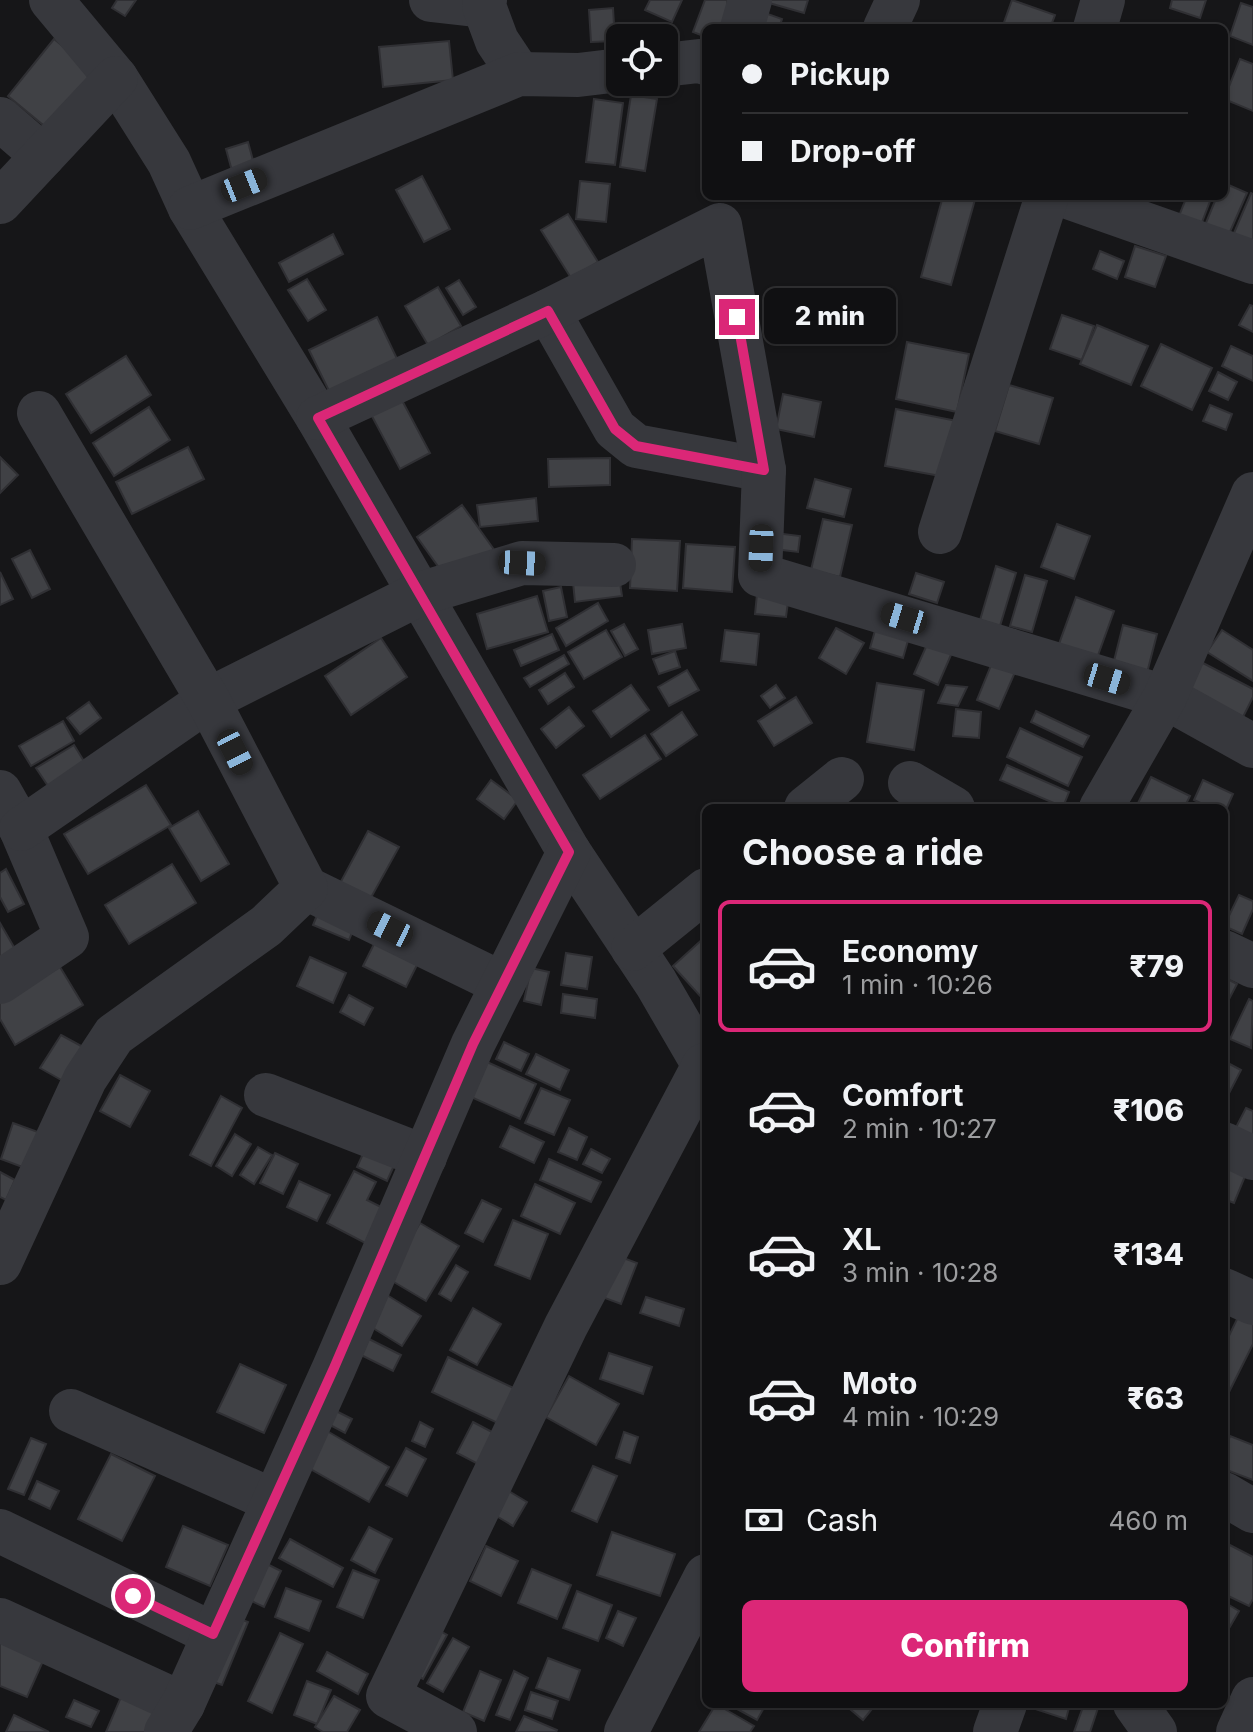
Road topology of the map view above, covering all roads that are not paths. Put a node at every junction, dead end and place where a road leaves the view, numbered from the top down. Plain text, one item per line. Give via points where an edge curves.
1 (51, 0) edge
2 (431, 0) edge
3 (750, 0) edge
4 (898, 0) edge
5 (1103, 0) edge
6 (485, 3) edge
7 (743, 24) edge
8 (887, 24) edge
9 (1096, 24) edge
10 (702, 62) edge
11 (678, 63) edge
12 (606, 72) edge
13 (519, 74) junction
14 (116, 78) junction
15 (0, 119) edge
16 (43, 156) junction
17 (1046, 200) edge
18 (1076, 200) edge
19 (0, 202) edge
20 (190, 208) junction
21 (1253, 262) edge
22 (548, 311) junction
23 (39, 413) dead end
24 (318, 418) junction
25 (764, 470) junction
26 (1253, 494) edge
27 (940, 532) dead end
28 (614, 565) dead end
29 (419, 594) junction
30 (1165, 697) junction
31 (208, 700) junction
32 (1253, 746) edge
33 (842, 779) dead end
34 (910, 783) dead end
35 (811, 804) edge
36 (946, 804) edge
37 (1103, 804) edge
38 (11, 811) edge
39 (569, 852) junction
40 (306, 888) junction
41 (702, 893) edge
42 (633, 949) junction
43 (1228, 954) edge
44 (1253, 966) edge
45 (0, 982) edge
46 (503, 984) junction
47 (702, 1062) edge
48 (702, 1073) edge
49 (266, 1095) dead end
50 (1228, 1146) edge
51 (425, 1157) junction
52 (1253, 1158) edge
53 (0, 1263) edge
54 (1228, 1292) edge
55 (1253, 1303) edge
56 (71, 1411) dead end
57 (1228, 1496) edge
58 (274, 1501) junction
59 (1253, 1511) edge
60 (0, 1531) edge
61 (702, 1584) edge
62 (0, 1620) edge
63 (213, 1634) junction
64 (1253, 1699) edge
65 (1004, 1708) edge
66 (174, 1718) edge
67 (455, 1732) edge
68 (626, 1732) edge
69 (995, 1732) edge
70 (1238, 1732) edge

1 - 14 street
2 - 6 street
3 - 7 street
4 - 8 street
5 - 9 street
6 - 13 street via 497,41
10 - 11 street
12 - 13 street
13 - 20 street
14 - 16 street
14 - 20 street via 169,162
15 - 16 street
16 - 19 street
17 - 27 street
18 - 21 street
20 - 24 street
22 - 24 street
22 - 25 street via 615,429 636,446
22 - 25 street via 720,225
23 - 31 street
24 - 29 street
25 - 30 street via 760,575
26 - 30 street
28 - 29 street via 522,563
29 - 31 street
29 - 39 street
30 - 32 street
30 - 37 street
31 - 38 street
31 - 40 street
33 - 35 street
34 - 36 street
38 - 45 street via 67,937
39 - 42 street
39 - 46 street
40 - 46 street
40 - 53 street via 266,926 114,1035 85,1079
41 - 42 street
42 - 47 street
43 - 44 street
46 - 51 street
48 - 67 street via 566,1326 388,1696
49 - 51 street
50 - 52 street
51 - 58 street
54 - 55 street
56 - 58 street
57 - 59 street
58 - 63 street
60 - 63 street
61 - 68 street
62 - 66 street
63 - 66 street
64 - 70 street
65 - 69 street

